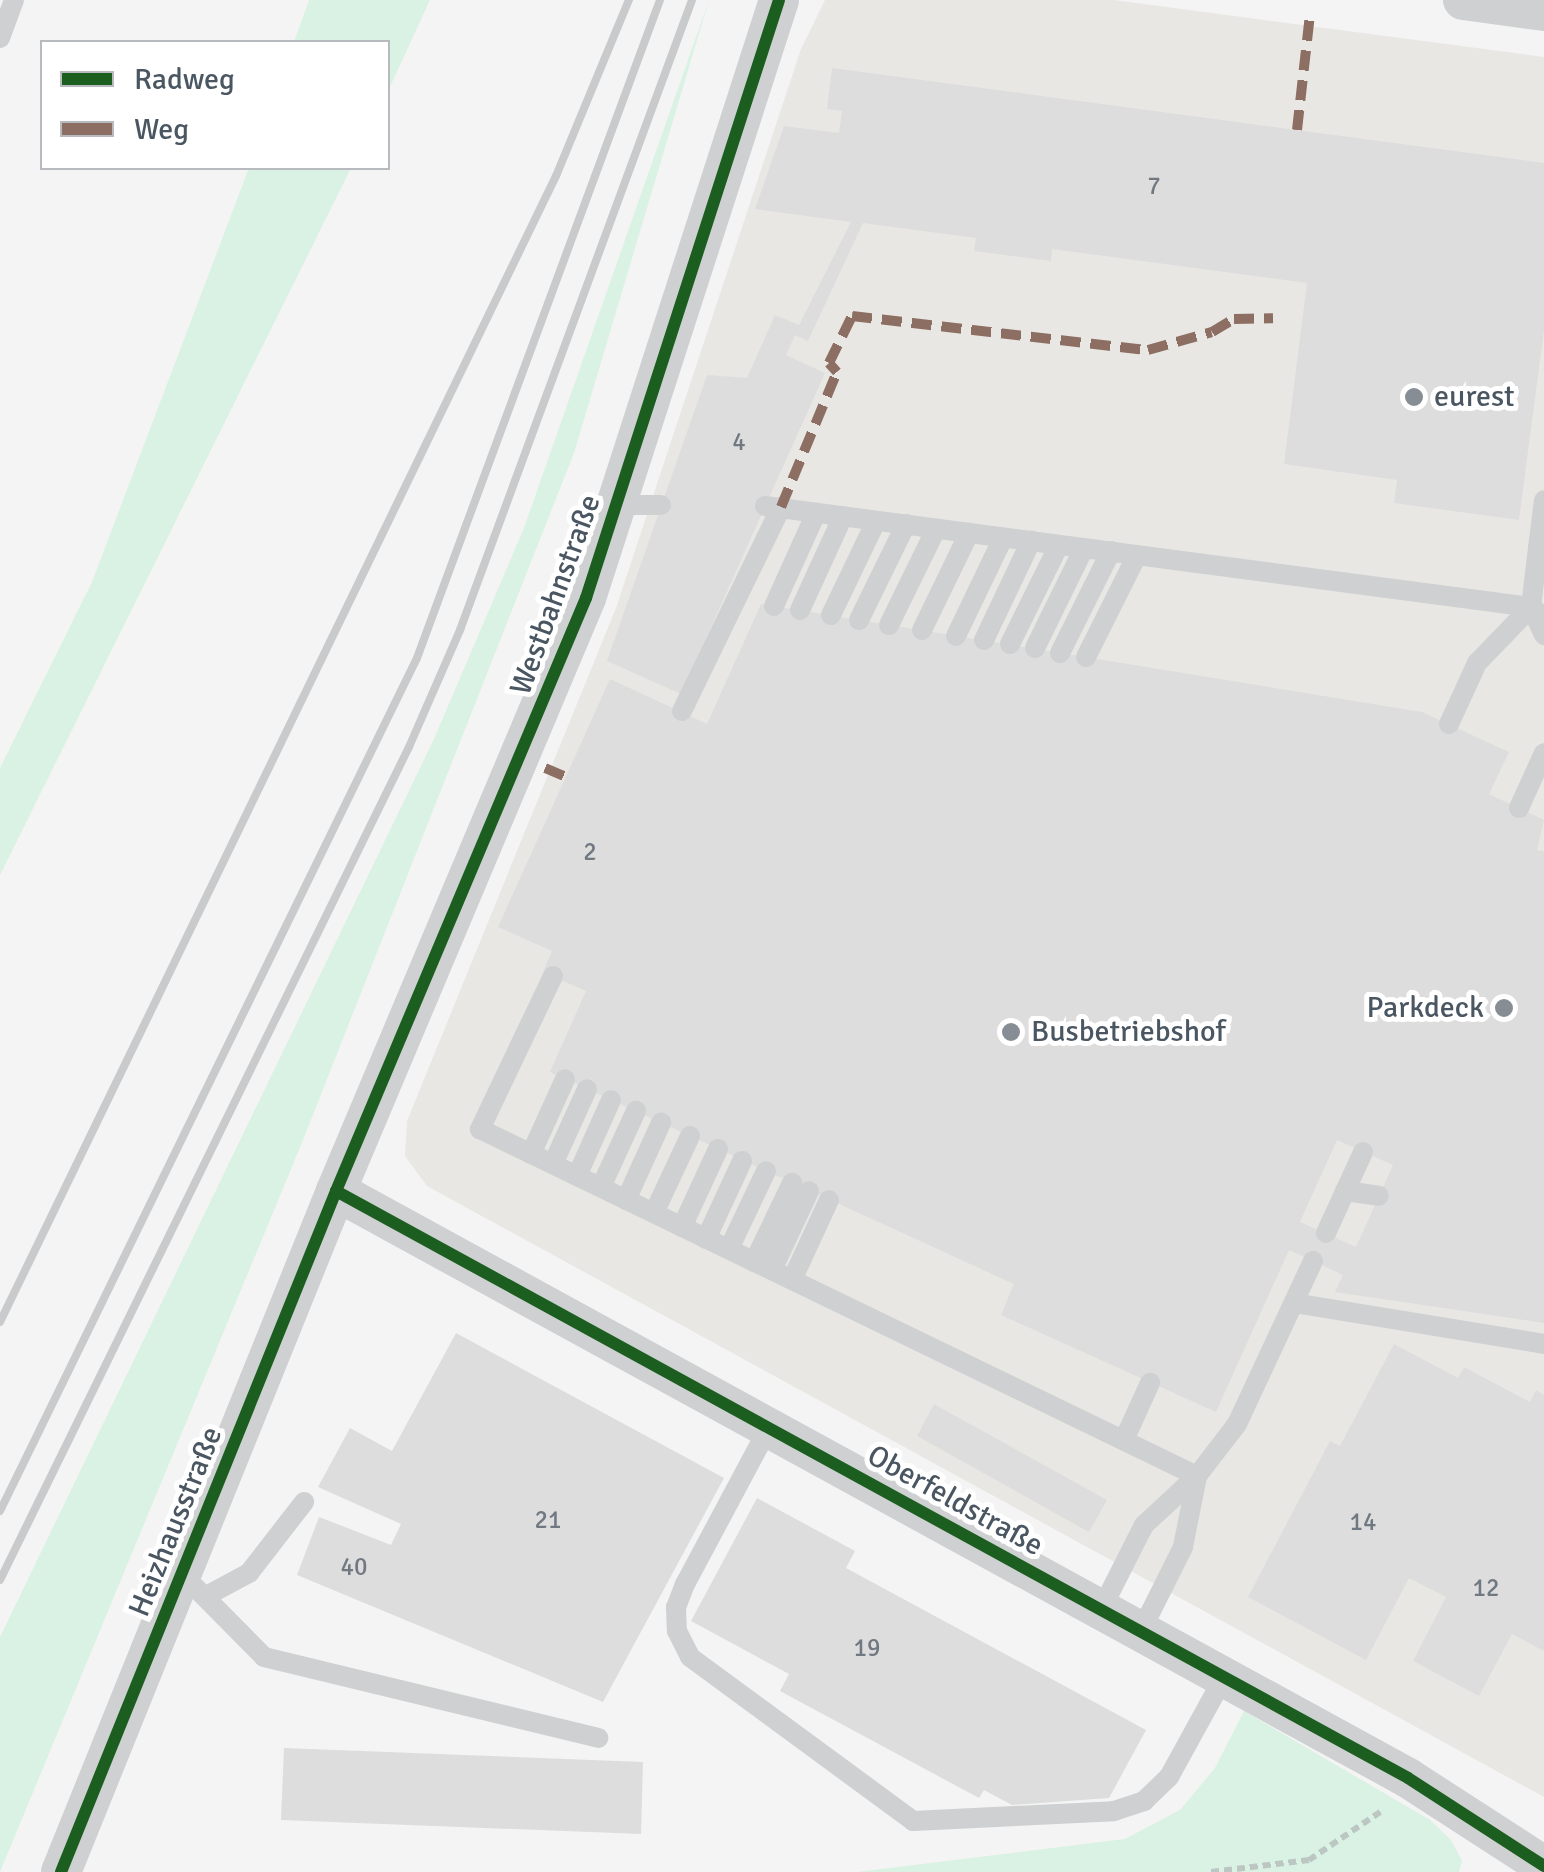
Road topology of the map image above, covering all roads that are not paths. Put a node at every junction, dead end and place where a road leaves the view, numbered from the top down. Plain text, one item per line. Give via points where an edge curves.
1 (14, 0) edge
2 (779, 0) edge
3 (1464, 0) edge
4 (1544, 11) edge
5 (0, 38) edge
6 (1544, 500) edge
7 (616, 505) junction
8 (661, 506) dead end
9 (816, 512) junction
10 (843, 516) junction
11 (876, 521) junction
12 (906, 524) junction
13 (936, 529) junction
14 (969, 533) junction
15 (1003, 538) junction
16 (1031, 541) junction
17 (1059, 545) junction
18 (1084, 548) junction
19 (1541, 548) edge
20 (1111, 551) junction
21 (1137, 555) junction
22 (774, 606) dead end
23 (800, 610) dead end
24 (1537, 612) edge
25 (831, 615) dead end
26 (859, 620) dead end
27 (889, 625) dead end
28 (922, 630) dead end
29 (1544, 635) edge
30 (956, 636) dead end
31 (984, 640) dead end
32 (1010, 644) dead end
33 (1035, 648) dead end
34 (1060, 653) dead end
35 (1086, 656) dead end
36 (682, 711) dead end
37 (1449, 724) dead end
38 (1544, 753) edge
39 (1519, 808) dead end
40 (553, 976) dead end
41 (565, 1079) dead end
42 (587, 1089) dead end
43 (612, 1100) dead end
44 (636, 1111) dead end
45 (661, 1123) dead end
46 (690, 1136) dead end
47 (718, 1149) dead end
48 (1363, 1152) dead end
49 (531, 1154) junction
50 (742, 1161) dead end
51 (553, 1164) junction
52 (766, 1171) dead end
53 (577, 1176) junction
54 (600, 1187) junction
55 (800, 1187) dead end
56 (336, 1191) junction
57 (1345, 1191) junction
58 (1379, 1196) dead end
59 (626, 1200) junction
60 (830, 1200) dead end
61 (654, 1213) junction
62 (682, 1226) junction
63 (1326, 1234) dead end
64 (706, 1238) junction
65 (729, 1250) junction
66 (1313, 1261) dead end
67 (762, 1266) junction
68 (792, 1280) junction
69 (1294, 1303) junction
70 (1544, 1344) edge
71 (1150, 1383) dead end
72 (769, 1428) junction
73 (1124, 1440) junction
74 (1197, 1476) junction
75 (304, 1502) dead end
76 (195, 1585) junction
77 (1102, 1610) junction
78 (1141, 1631) junction
79 (1224, 1676) junction
80 (598, 1738) dead end
81 (1544, 1866) edge
82 (61, 1872) edge

1 - 5 lane
2 - 7 street, Westbahnstraße
3 - 4 street
6 - 19 lane
7 - 8 lane
7 - 56 street, Westbahnstraße via 572,634
9 - 10 lane
9 - 22 lane
9 - 36 lane via 773,506
10 - 11 lane
10 - 23 lane
11 - 12 lane
11 - 25 lane
12 - 13 lane
12 - 26 lane
13 - 14 lane
13 - 27 lane
14 - 15 lane
14 - 28 lane
15 - 16 lane
15 - 30 lane
16 - 17 lane
16 - 31 lane
17 - 18 lane
17 - 32 lane
18 - 20 lane
18 - 33 lane
19 - 24 lane
20 - 21 lane
20 - 34 lane
21 - 24 lane
21 - 35 lane
24 - 29 lane
24 - 37 lane via 1477,663
38 - 39 lane
40 - 49 lane via 480,1129
41 - 49 lane
42 - 51 lane
43 - 53 lane
44 - 54 lane
45 - 59 lane
46 - 61 lane
47 - 62 lane
48 - 57 lane
49 - 51 lane
50 - 64 lane
51 - 53 lane
52 - 65 lane
53 - 54 lane
54 - 59 lane
55 - 67 lane
56 - 72 street, Oberfeldstraße
56 - 76 street, Heizhausstraße
57 - 58 lane
57 - 63 lane
59 - 61 lane
60 - 68 lane
61 - 62 lane
62 - 64 lane
64 - 65 lane
65 - 67 lane
66 - 69 lane
67 - 68 lane
68 - 73 lane
69 - 70 lane
69 - 74 lane via 1237,1424
71 - 73 lane
72 - 77 street, Oberfeldstraße
72 - 79 lane via 685,1584 676,1607 677,1631 690,1657 913,1821 1114,1811 1144,1801 1169,1778
73 - 74 lane
74 - 77 lane via 1144,1525
74 - 78 lane via 1184,1547
75 - 76 lane via 249,1573
76 - 80 lane via 264,1657
76 - 82 street, Heizhausstraße
77 - 78 street, Oberfeldstraße
78 - 79 street, Oberfeldstraße
79 - 81 street, Oberfeldstraße via 1408,1778

